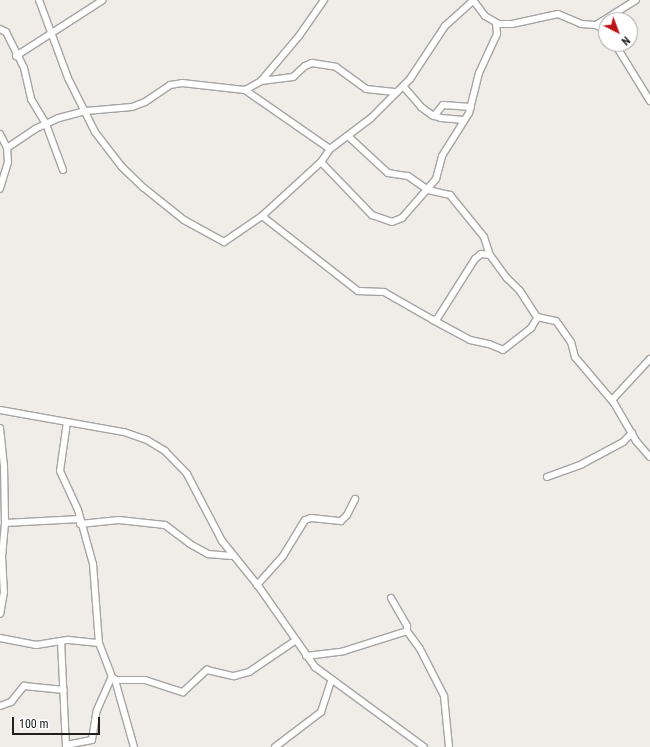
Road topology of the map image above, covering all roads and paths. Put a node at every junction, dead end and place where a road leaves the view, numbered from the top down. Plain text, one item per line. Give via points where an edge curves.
1 (39, 0) edge
2 (324, 0) edge
3 (636, 0) edge
4 (99, 1) edge
5 (473, 1) edge
6 (496, 23) junction
7 (596, 25) joint
8 (0, 30) edge
9 (51, 35) junction
10 (620, 52) edge
11 (16, 56) junction
12 (261, 81) junction
13 (403, 86) junction
14 (246, 90) junction
15 (397, 92) junction
16 (650, 101) edge
17 (471, 107) junction
18 (86, 111) junction
19 (434, 116) junction
20 (464, 120) junction
21 (46, 124) junction
22 (0, 134) edge
23 (349, 137) junction
24 (7, 148) junction
25 (330, 149) junction
26 (321, 162) junction
27 (63, 170) dead end
28 (0, 189) edge
29 (428, 190) junction
30 (262, 216) junction
31 (490, 255) junction
32 (538, 317) junction
33 (433, 320) junction
34 (650, 359) edge
35 (612, 400) junction
36 (0, 410) edge
37 (67, 422) junction
38 (0, 428) edge
39 (632, 433) junction
40 (650, 457) edge
41 (547, 476) dead end
42 (355, 499) dead end
43 (80, 522) junction
44 (5, 523) junction
45 (232, 556) junction
46 (257, 585) junction
47 (391, 598) dead end
48 (0, 614) edge
49 (407, 631) junction
50 (0, 638) edge
51 (296, 640) junction
52 (61, 641) junction
53 (99, 643) junction
54 (306, 656) junction
55 (113, 679) junction
56 (331, 682) junction
57 (64, 690) junction
58 (0, 706) edge
59 (66, 746) edge
60 (134, 747) edge
61 (275, 747) edge
62 (424, 747) edge
63 (449, 747) edge

1 - 9 street
2 - 12 street via 299,36
3 - 7 street
4 - 9 street
5 - 6 street via 484,16
5 - 13 street via 445,26
6 - 7 street via 512,24 558,14 581,24
6 - 17 street via 496,34 479,73
8 - 11 street via 6,32
9 - 11 street
9 - 18 street via 68,78
10 - 16 street
11 - 21 street via 24,68 31,99
12 - 14 street
12 - 15 street via 293,77 305,66 312,64 336,67 366,89
13 - 15 street
13 - 19 street via 421,107
14 - 18 street via 174,84 137,105
14 - 25 street
15 - 23 street
17 - 19 street via 443,105
17 - 20 street
18 - 21 street
18 - 30 street via 94,132 131,177 184,220 217,240 228,242
19 - 20 street
20 - 29 street via 446,148 440,160 437,177
21 - 24 street
21 - 27 street
22 - 24 street
23 - 25 street
23 - 29 street via 388,173 408,176
24 - 28 street via 8,162
25 - 26 street
26 - 29 street via 372,216 385,221 402,218
26 - 30 street
29 - 31 street via 448,194 454,198 484,238
30 - 33 street via 358,291 384,292
31 - 32 street
31 - 33 street via 481,254 476,259 437,319
32 - 33 street via 531,328 503,350 470,340
32 - 35 street via 557,322 571,342 575,357
34 - 35 street
35 - 39 street
36 - 37 street
37 - 43 street via 60,471 78,510
37 - 45 street via 133,435 165,451 187,474 218,536
38 - 44 street via 4,465
39 - 40 street
39 - 41 street via 623,442 582,464
42 - 46 street via 348,515 341,521 311,518 305,520 278,564
43 - 44 street
43 - 45 street via 119,520 165,525 208,554
43 - 53 street via 93,569
44 - 48 street via 2,556 4,592
45 - 46 street
46 - 51 street
47 - 49 street via 407,626
49 - 54 street via 344,651
49 - 63 street via 420,649 444,696
50 - 52 street via 36,645
51 - 54 street
51 - 55 street via 248,672 234,676 207,670 183,692 145,680
52 - 53 street via 86,640
52 - 57 street
53 - 55 street
54 - 56 street
55 - 59 street via 97,710 92,740
55 - 60 street
56 - 61 street via 322,712
56 - 62 street
57 - 58 street via 24,686 11,702
57 - 59 street

